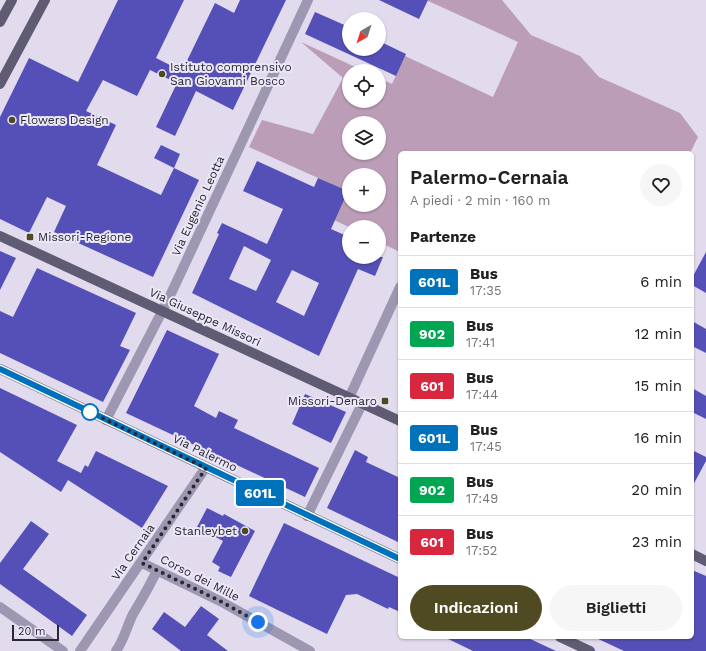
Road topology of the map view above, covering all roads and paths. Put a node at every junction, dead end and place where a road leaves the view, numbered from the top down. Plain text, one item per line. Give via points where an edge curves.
1 (12, 0) edge
2 (45, 0) edge
3 (308, 0) edge
4 (0, 22) edge
5 (0, 84) edge
6 (0, 236) edge
7 (398, 291) edge
8 (162, 311) junction
9 (0, 369) edge
10 (349, 398) junction
11 (362, 404) junction
12 (106, 420) junction
13 (398, 420) edge
14 (206, 468) junction
15 (307, 516) junction
16 (694, 555) edge
17 (398, 558) edge
18 (706, 561) edge
19 (142, 563) junction
20 (156, 570) junction
21 (0, 607) edge
22 (564, 639) edge
23 (63, 651) edge
24 (80, 651) edge
25 (116, 651) edge
26 (310, 651) edge
27 (590, 651) edge

1 - 4 main road
2 - 5 main road
3 - 8 street, Via Eugenio Leotta
6 - 8 main road, Via Giuseppe Missori
7 - 10 street
8 - 10 main road, Via Giuseppe Missori
8 - 12 street, Via Eugenio Leotta
9 - 12 main road, Via Palermo
10 - 11 main road, Via Giuseppe Missori
11 - 13 main road, Via Giuseppe Missori
11 - 15 street
12 - 14 main road, Via Palermo
14 - 15 main road, Via Palermo
14 - 19 street, Via Cernaia
15 - 17 main road, Via Palermo
16 - 18 main road
19 - 20 street, Corso dei Mille
19 - 24 street, Via Cernaia
20 - 25 street via 149,590
20 - 26 street, Corso dei Mille via 220,601
21 - 23 street
22 - 27 main road

